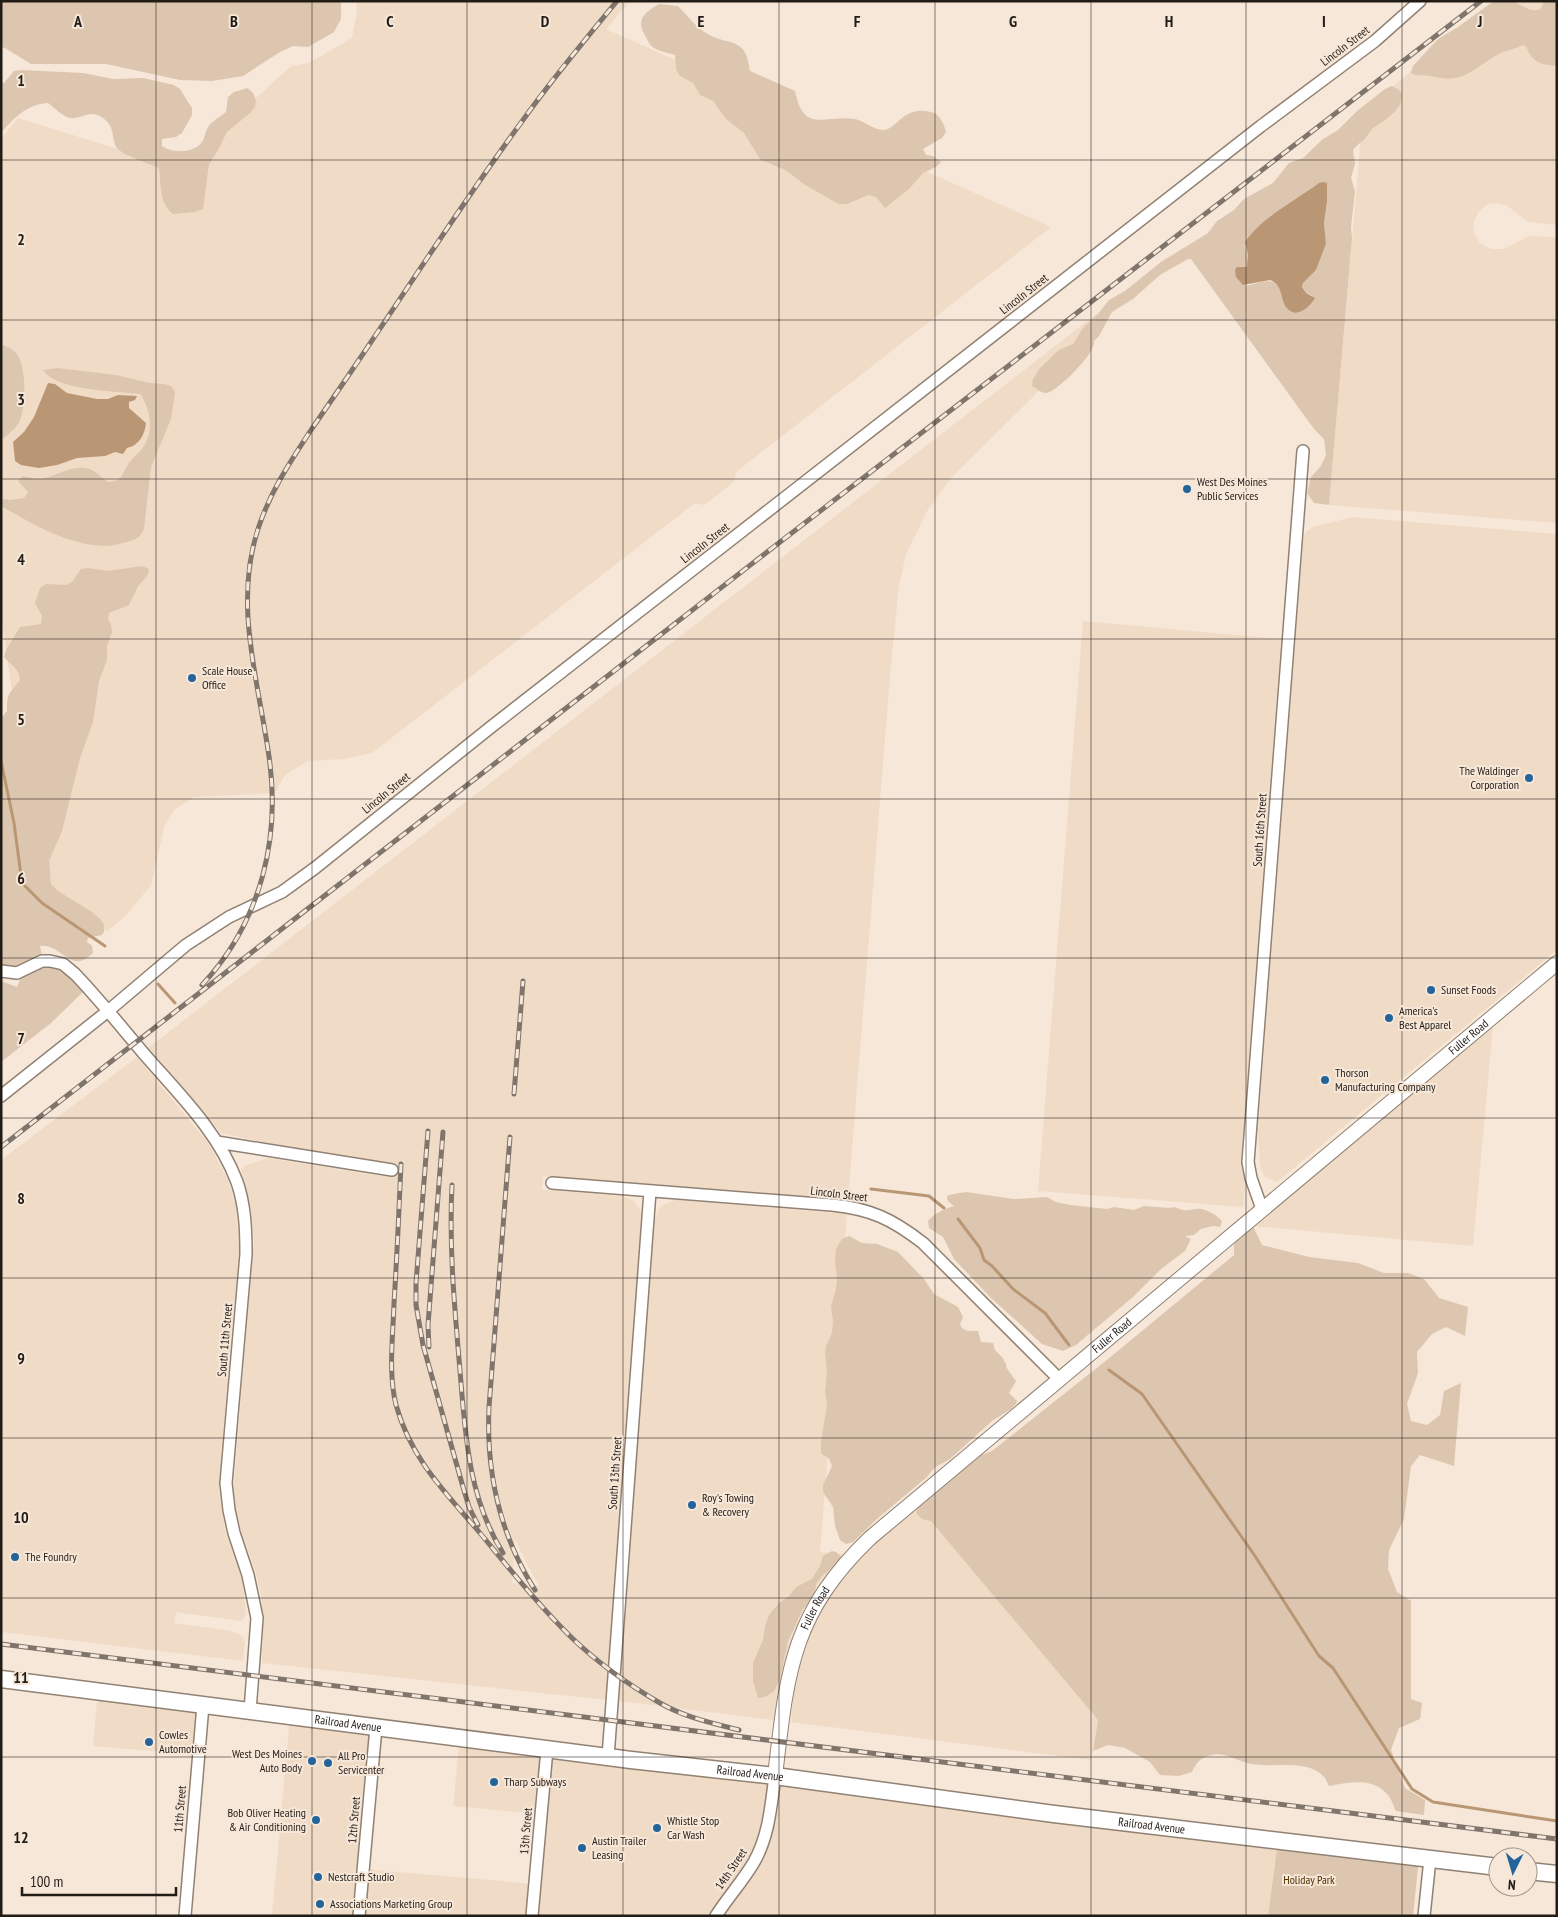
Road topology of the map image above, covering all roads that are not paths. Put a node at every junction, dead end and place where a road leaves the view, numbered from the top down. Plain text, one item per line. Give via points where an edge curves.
1 (1420, 1) edge
2 (1303, 451) dead end
3 (1557, 963) edge
4 (1, 972) edge
5 (108, 1011) junction
6 (1, 1096) edge
7 (217, 1142) junction
8 (392, 1170) dead end
9 (552, 1183) dead end
10 (650, 1191) junction
11 (1262, 1210) junction
12 (1059, 1379) junction
13 (1, 1679) edge
14 (203, 1705) junction
15 (250, 1711) junction
16 (376, 1727) junction
17 (547, 1750) junction
18 (608, 1757) junction
19 (775, 1776) junction
20 (1430, 1859) junction
21 (1488, 1866) edge
22 (1538, 1872) edge
23 (1557, 1874) edge
24 (184, 1916) edge
25 (359, 1916) edge
26 (532, 1916) edge
27 (716, 1916) edge
28 (1424, 1916) edge

1 - 5 street, Lincoln Street via 1375,41 1261,126 491,727 316,868 282,892 209,929
2 - 11 street, South 16th Street via 1248,1162 1250,1178
3 - 11 street, Fuller Road
4 - 5 street, South 11th Street via 17,972 42,961 62,964 89,988
5 - 6 street, Lincoln Street
5 - 7 street, South 11th Street
7 - 8 street
7 - 15 street, South 11th Street via 237,1183 244,1207 246,1234 226,1483 231,1518 258,1618
9 - 10 street, Lincoln Street
10 - 12 street, Lincoln Street via 850,1207 880,1216 923,1243
10 - 18 street, South 13th Street
11 - 12 street, Fuller Road
12 - 19 street, Fuller Road via 870,1538 825,1589 802,1631 790,1667
13 - 14 main road, Railroad Avenue
14 - 15 main road, Railroad Avenue
14 - 24 street, 11th Street
15 - 16 main road, Railroad Avenue
16 - 17 main road, Railroad Avenue
16 - 25 street, 12th Street
17 - 18 main road, Railroad Avenue
17 - 26 street, 13th Street
18 - 19 main road, Railroad Avenue
19 - 20 main road, Railroad Avenue via 982,1805
19 - 27 street, 14th Street via 763,1843 754,1862
20 - 21 main road, Railroad Avenue
20 - 28 street
22 - 23 main road

